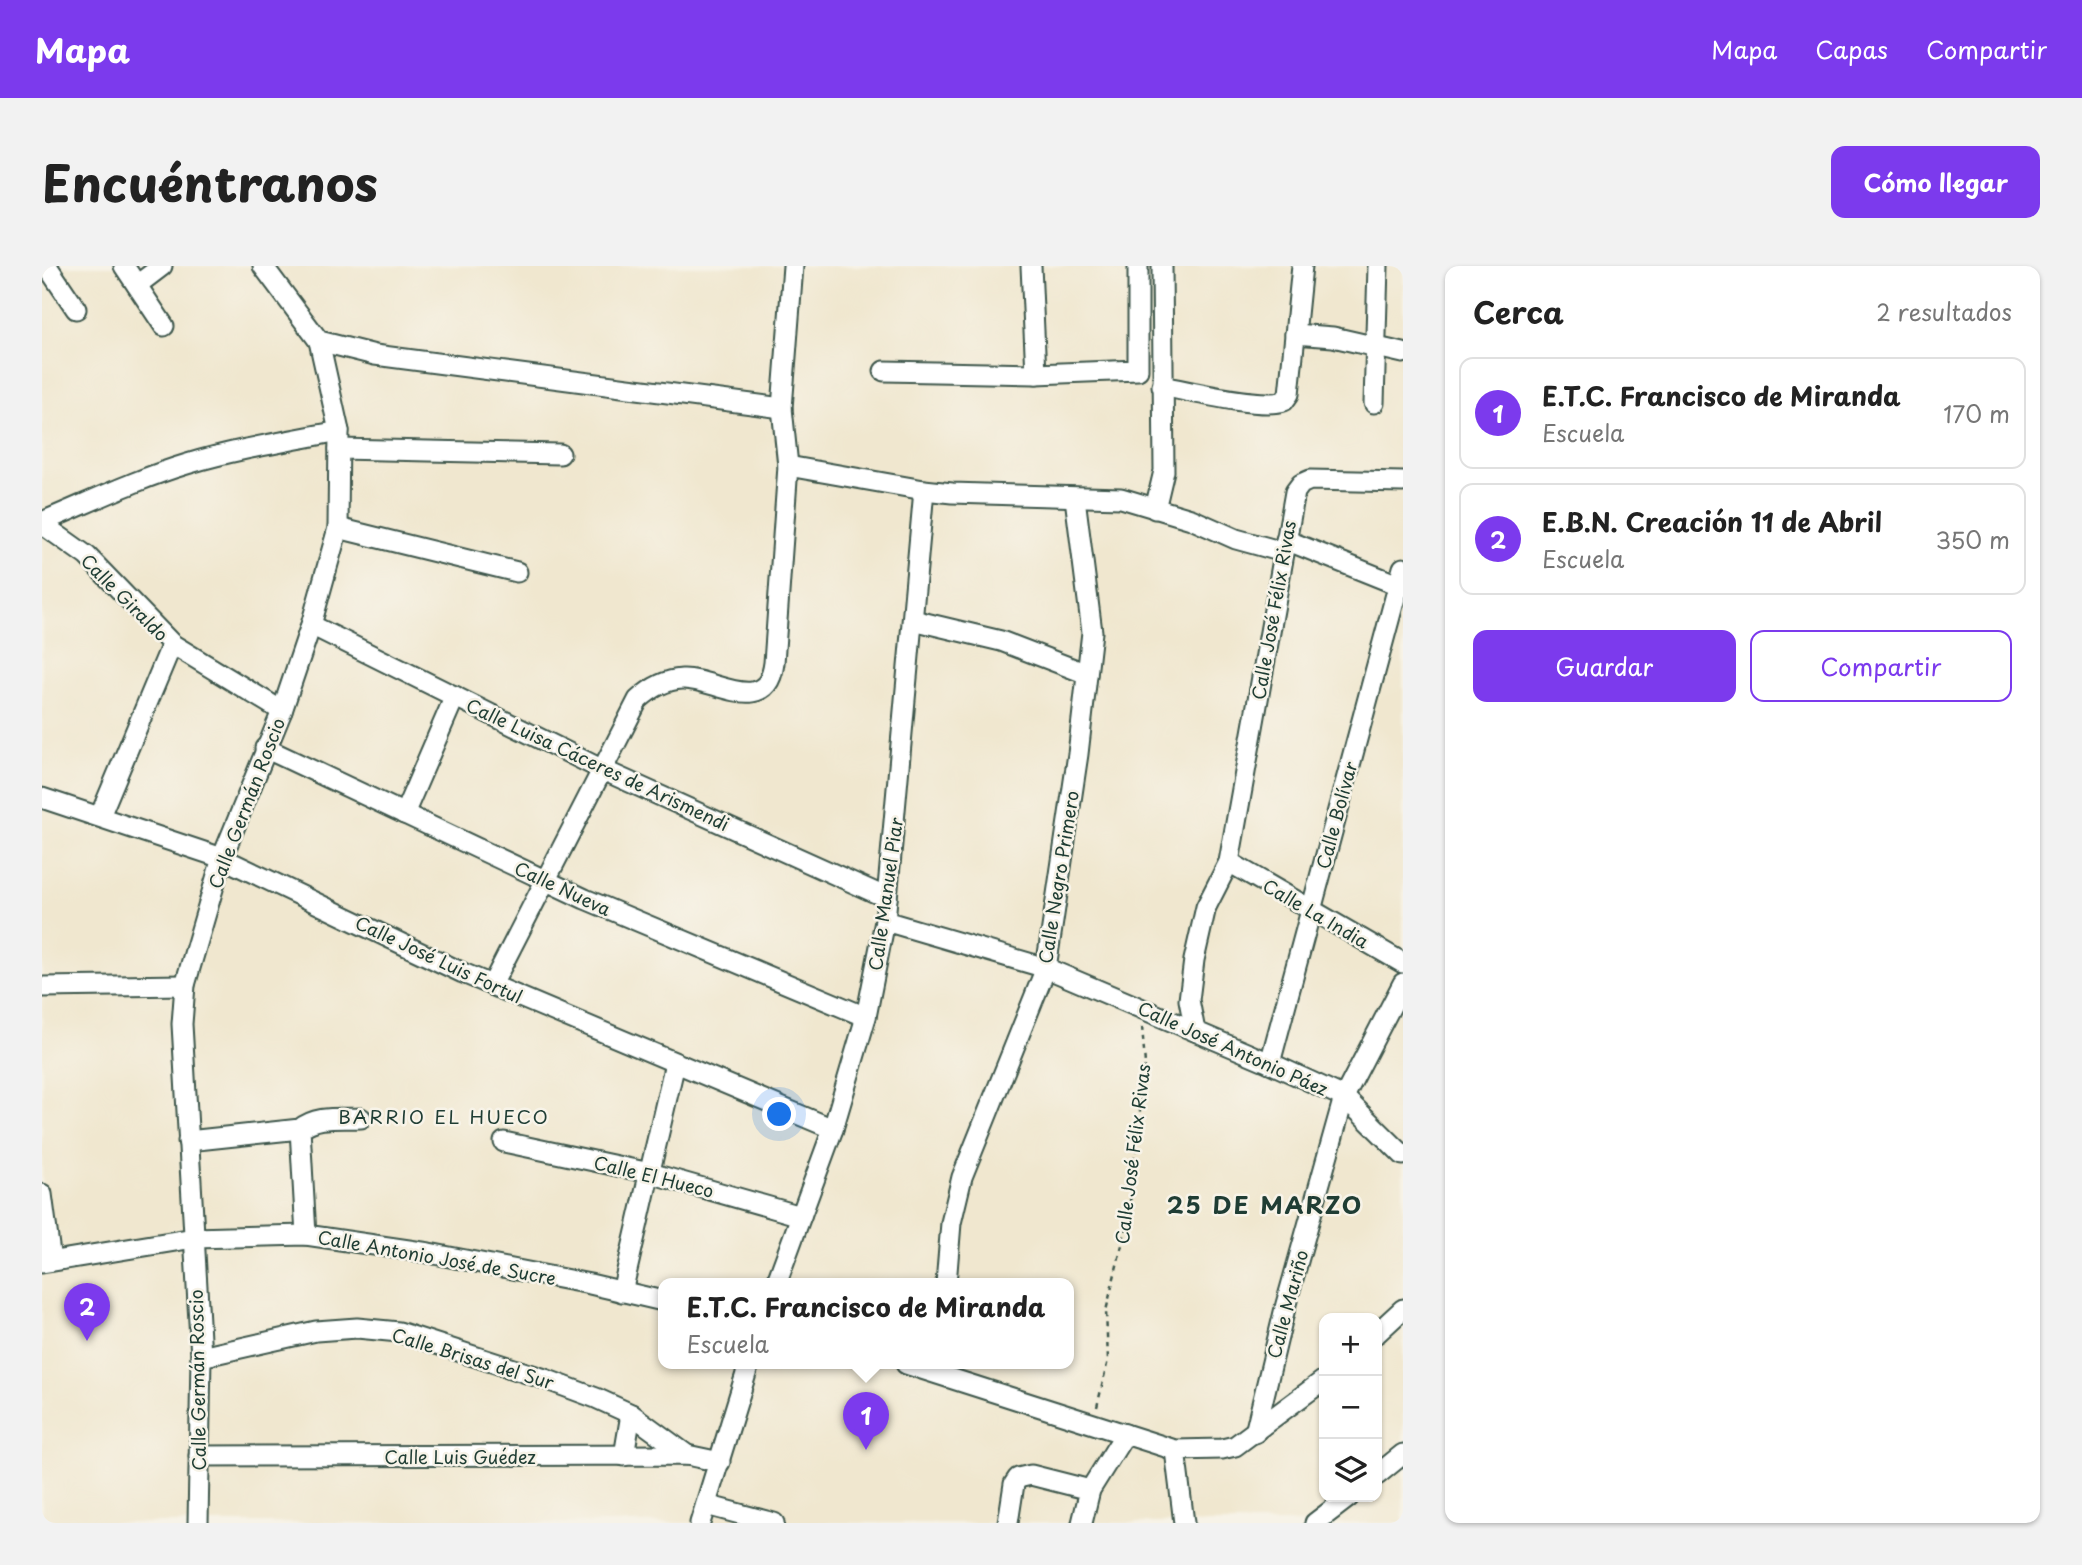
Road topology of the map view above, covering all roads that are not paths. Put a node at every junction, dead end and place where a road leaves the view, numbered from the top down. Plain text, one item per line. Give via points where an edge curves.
1 (47, 266) edge
2 (124, 266) edge
3 (163, 266) edge
4 (263, 266) edge
5 (793, 266) edge
6 (1031, 266) edge
7 (1138, 266) edge
8 (1162, 266) edge
9 (1302, 266) edge
10 (1378, 266) edge
11 (137, 285) junction
12 (76, 309) dead end
13 (164, 326) dead end
14 (1295, 334) junction
15 (319, 341) junction
16 (1377, 347) junction
17 (1403, 353) edge
18 (884, 371) dead end
19 (1036, 374) junction
20 (1162, 386) junction
21 (1374, 402) dead end
22 (782, 408) junction
23 (339, 440) junction
24 (560, 454) dead end
25 (788, 466) junction
26 (1403, 482) edge
27 (924, 490) junction
28 (1075, 498) junction
29 (1155, 509) junction
30 (42, 523) edge
31 (338, 528) junction
32 (1284, 546) junction
33 (516, 572) dead end
34 (1401, 580) edge
35 (913, 620) junction
36 (311, 625) junction
37 (172, 645) junction
38 (1087, 674) junction
39 (455, 696) junction
40 (282, 711) junction
41 (265, 748) junction
42 (603, 770) junction
43 (42, 798) edge
44 (404, 814) junction
45 (100, 816) junction
46 (222, 858) junction
47 (1229, 862) junction
48 (545, 881) junction
49 (887, 898) junction
50 (1311, 909) junction
51 (884, 921) junction
52 (1403, 963) edge
53 (1046, 968) junction
54 (1403, 983) edge
55 (185, 985) junction
56 (492, 985) junction
57 (42, 987) edge
58 (866, 1017) junction
59 (1195, 1031) junction
60 (675, 1063) junction
61 (1270, 1063) junction
62 (1344, 1097) junction
63 (361, 1118) dead end
64 (300, 1129) junction
65 (832, 1129) junction
66 (188, 1141) junction
67 (504, 1142) dead end
68 (1403, 1155) edge
69 (650, 1174) junction
70 (42, 1194) edge
71 (802, 1216) junction
72 (306, 1235) junction
73 (194, 1238) junction
74 (46, 1262) edge
75 (778, 1278) edge
76 (946, 1278) edge
77 (622, 1292) junction
78 (658, 1300) edge
79 (1403, 1309) edge
80 (1382, 1328) edge
81 (201, 1357) junction
82 (748, 1369) edge
83 (940, 1369) edge
84 (1319, 1384) edge
85 (631, 1414) junction
86 (1255, 1433) junction
87 (1125, 1434) junction
88 (1175, 1450) junction
89 (1403, 1454) edge
90 (687, 1455) junction
91 (199, 1456) junction
92 (624, 1456) junction
93 (720, 1462) junction
94 (1382, 1471) edge
95 (1090, 1490) junction
96 (1342, 1502) edge
97 (703, 1514) edge
98 (198, 1523) edge
99 (774, 1523) edge
100 (1008, 1523) edge
101 (1083, 1523) edge
102 (1184, 1523) edge
103 (1315, 1523) edge

1 - 12 street
2 - 11 street
3 - 11 street
4 - 15 street
5 - 22 street
6 - 19 street
7 - 19 street via 1138,370
8 - 20 street
9 - 14 street
10 - 16 street
11 - 13 street
14 - 16 street
14 - 20 street via 1289,394 1280,402
15 - 22 street via 375,355
15 - 23 street, Calle Germán Roscio
16 - 17 street
16 - 21 street
18 - 19 street
20 - 29 street via 1164,471
22 - 25 street
23 - 24 street
23 - 30 street via 232,451 146,477
23 - 31 street, Calle Germán Roscio
25 - 27 street
25 - 42 street via 773,671 759,689 740,694 682,679 654,688 638,700
26 - 32 street, Calle José Félix Rivas via 1311,480 1301,484 1295,492
27 - 28 street
27 - 35 street, Calle Manuel Piar
28 - 29 street via 1121,498
28 - 38 street, Calle Negro Primero via 1092,632
29 - 32 street via 1236,539
30 - 37 street, Calle Giraldo via 87,556
31 - 33 street
31 - 36 street, Calle Germán Roscio
32 - 34 street
32 - 47 street, Calle José Félix Rivas
34 - 50 street, Calle Bolívar
35 - 38 street via 1001,641
35 - 49 street, Calle Manuel Piar
36 - 39 street, Calle Luisa Cáceres de Arismendi
36 - 40 street, Calle Germán Roscio
37 - 40 street, Calle Giraldo
37 - 45 street
38 - 53 street, Calle Negro Primero
39 - 42 street, Calle Luisa Cáceres de Arismendi
39 - 44 street
40 - 41 street, Calle Germán Roscio
41 - 44 street, Calle Nueva
41 - 46 street, Calle Germán Roscio
42 - 48 street
42 - 49 street, Calle Luisa Cáceres de Arismendi
43 - 45 street, Calle José Luis Fortul
44 - 48 street, Calle Nueva
45 - 46 street, Calle José Luis Fortul
46 - 55 street, Calle Germán Roscio
46 - 56 street, Calle José Luis Fortul
47 - 50 street, Calle La India
47 - 59 street, Calle José Félix Rivas via 1206,907 1194,960 1189,1000
48 - 56 street
48 - 58 street, Calle Nueva
49 - 51 street, Calle Manuel Piar
50 - 52 street, Calle La India
50 - 61 street, Calle Bolívar
51 - 53 street
51 - 58 street, Calle Manuel Piar
53 - 59 street, Calle José Antonio Páez
53 - 76 street, Calle Negro Primero via 962,1177 951,1223
54 - 62 street, Calle Mariño
55 - 57 street
55 - 66 street, Calle Germán Roscio via 182,1024
56 - 60 street, Calle José Luis Fortul
58 - 65 street, Calle Manuel Piar
59 - 61 street, Calle José Antonio Páez
60 - 65 street, Calle José Luis Fortul
60 - 69 street
61 - 62 street, Calle José Antonio Páez
62 - 68 street, Calle José Antonio Páez
62 - 86 street, Calle Mariño
63 - 64 street via 318,1119
64 - 66 street
64 - 72 street
65 - 71 street, Calle Manuel Piar
66 - 73 street, Calle Germán Roscio
67 - 69 street, Calle El Hueco
69 - 71 street, Calle El Hueco
69 - 77 street
70 - 74 street
71 - 75 street, Calle Manuel Piar
72 - 73 street, Calle Antonio José de Sucre
72 - 77 street, Calle Antonio José de Sucre via 429,1253
73 - 74 street, Calle Antonio José de Sucre
73 - 81 street, Calle Germán Roscio
77 - 78 street, Calle Antonio José de Sucre
79 - 80 street
81 - 85 street, Calle Brisas del Sur via 316,1331 400,1332 545,1379
81 - 91 street, Calle Germán Roscio
82 - 93 street
83 - 87 street
84 - 86 street
85 - 90 street, Calle Brisas del Sur
85 - 92 street
86 - 88 street via 1222,1449
87 - 88 street
87 - 95 street
88 - 102 street
89 - 94 street
90 - 92 street, Calle Luis Guédez
90 - 93 street, Calle Luis Guédez
91 - 92 street, Calle Luis Guédez
91 - 98 street, Calle Germán Roscio
93 - 97 street
95 - 100 street via 1031,1475 1018,1478
95 - 101 street
96 - 103 street
97 - 99 street

